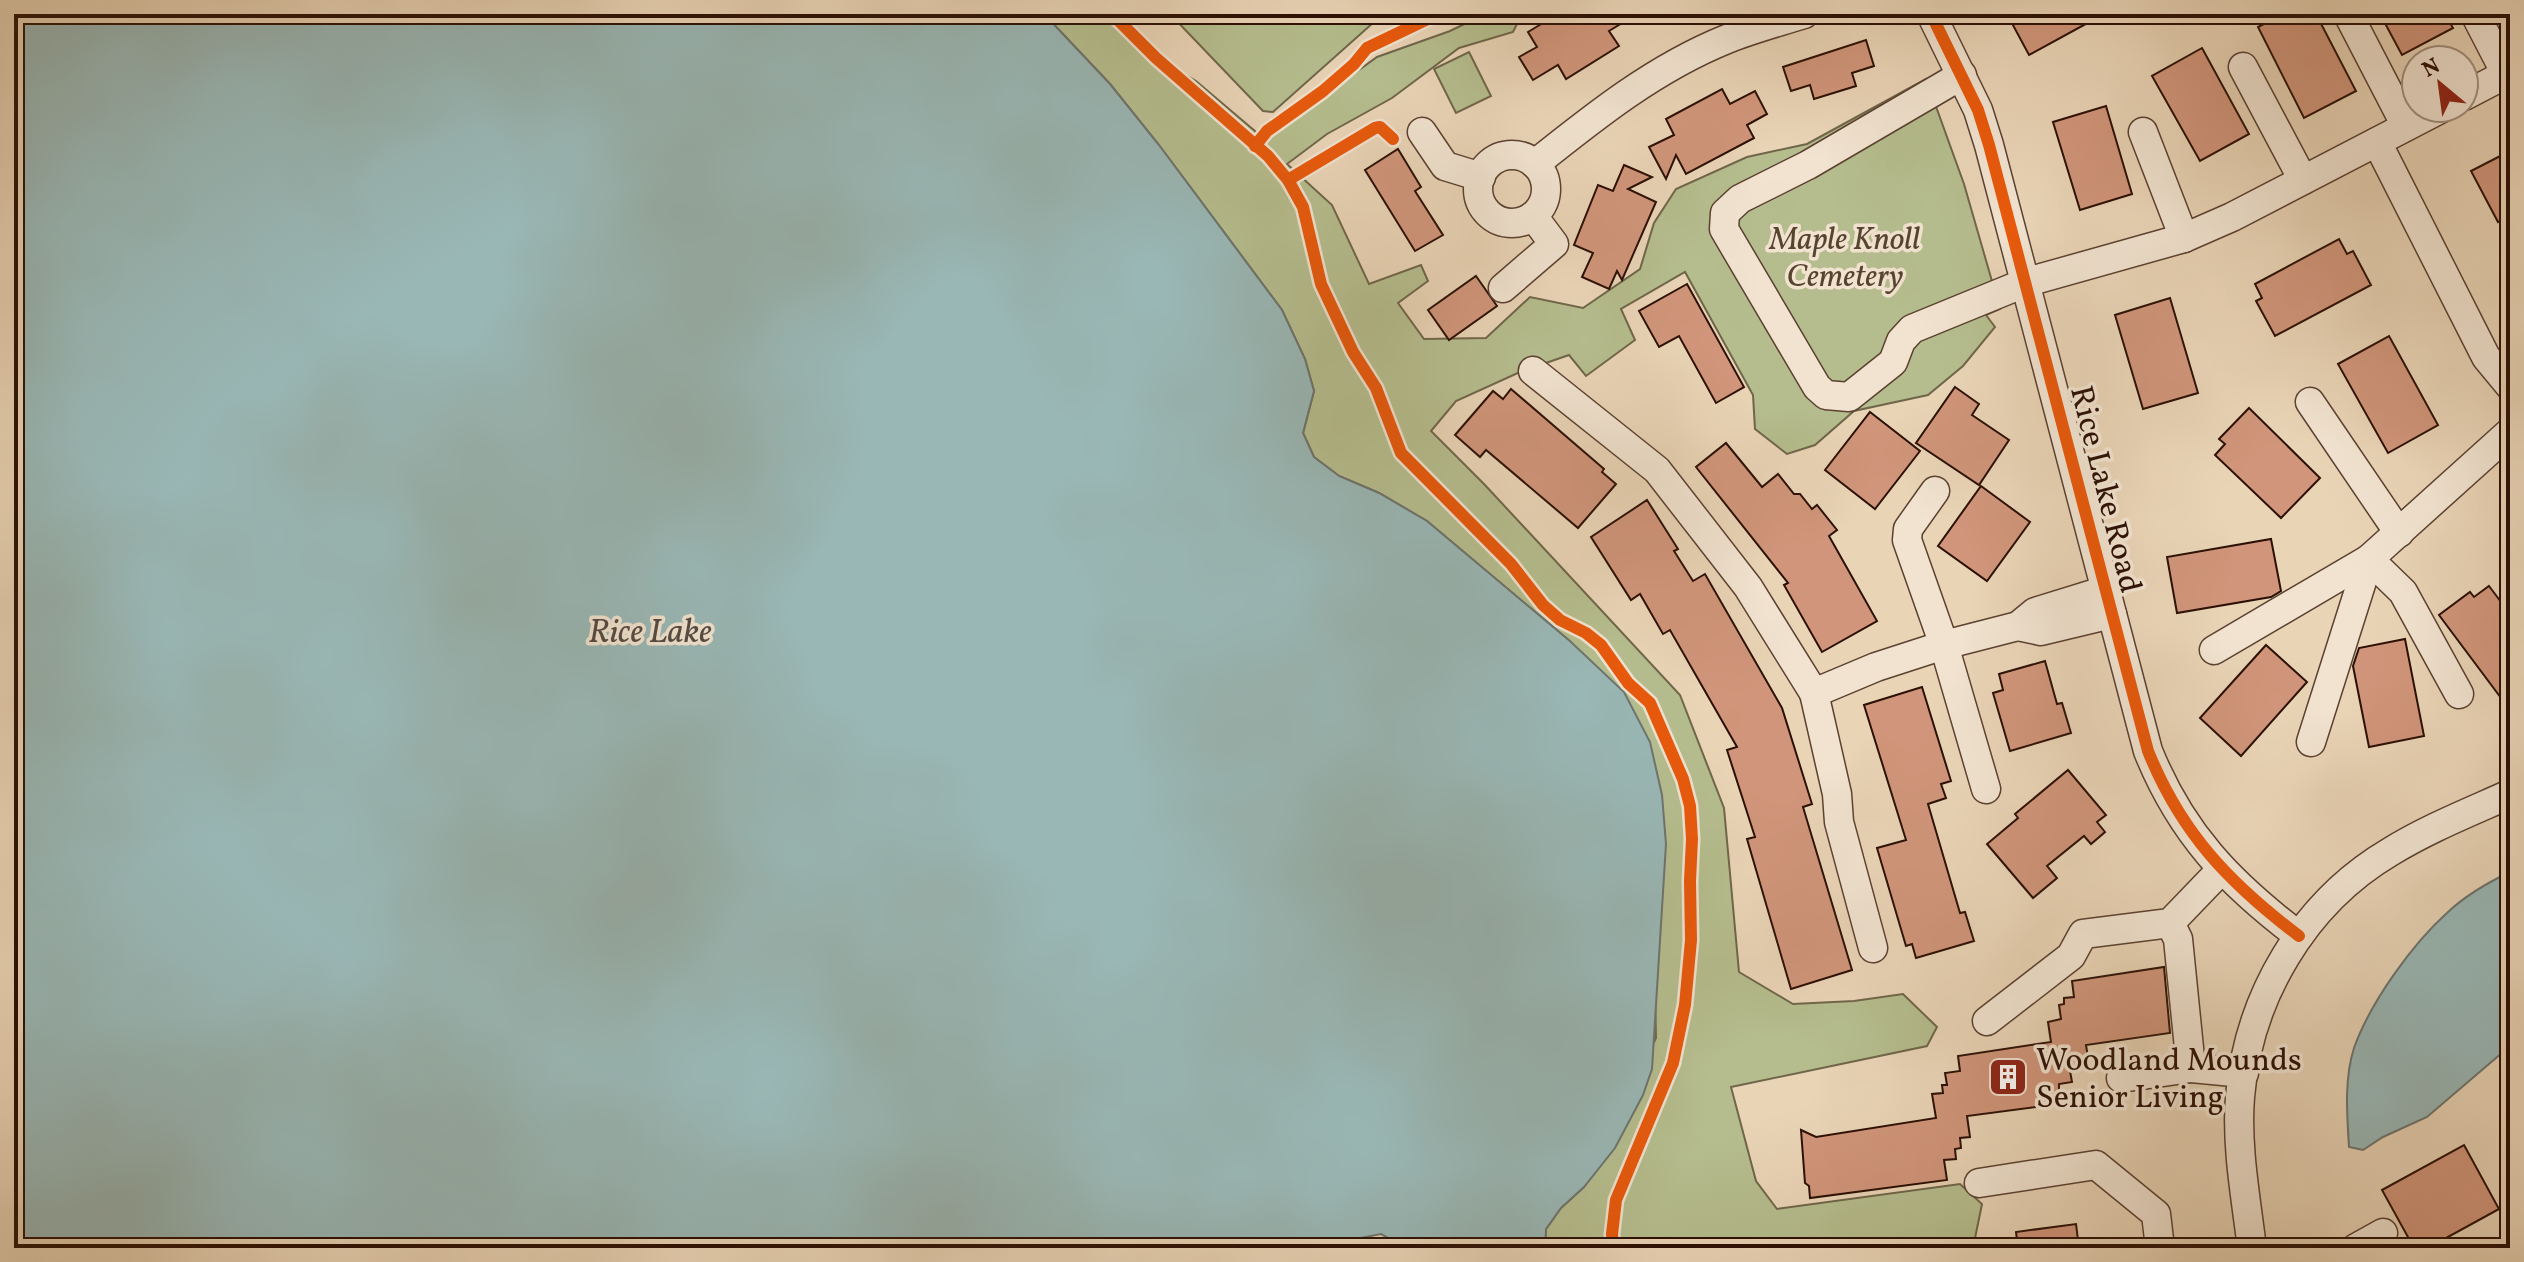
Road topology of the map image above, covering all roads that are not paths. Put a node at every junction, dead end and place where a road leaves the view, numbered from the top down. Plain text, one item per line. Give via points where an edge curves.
1 (1804, 14) edge
2 (1931, 14) edge
3 (2348, 14) edge
4 (2475, 14) edge
5 (2243, 67) dead end
6 (2508, 73) edge
7 (1962, 75) junction
8 (2480, 88) edge
9 (2410, 124) edge
10 (2406, 126) junction
11 (1422, 132) dead end
12 (2143, 132) dead end
13 (2377, 142) junction
14 (1535, 164) junction
15 (1481, 177) junction
16 (2303, 180) junction
17 (1533, 216) junction
18 (2184, 238) junction
19 (2027, 282) junction
20 (1503, 288) dead end
21 (1533, 371) dead end
22 (2510, 386) edge
23 (2310, 402) dead end
24 (2510, 432) edge
25 (1935, 491) dead end
26 (2399, 533) junction
27 (2369, 559) junction
28 (2109, 602) junction
29 (1944, 645) junction
30 (2214, 650) dead end
31 (1814, 693) junction
32 (2459, 694) dead end
33 (2311, 742) dead end
34 (1986, 789) dead end
35 (2510, 794) edge
36 (2221, 870) junction
37 (2170, 923) junction
38 (2299, 936) junction
39 (1873, 948) dead end
40 (1987, 1021) dead end
41 (2191, 1068) junction
42 (2244, 1073) junction
43 (2121, 1078) dead end
44 (1979, 1183) dead end
45 (2383, 1233) dead end
46 (2160, 1248) edge
47 (2252, 1248) edge
48 (2356, 1248) edge

1 - 14 street via 1727,39 1662,71
2 - 7 street, Rice Lake Road
3 - 10 street
4 - 6 street
5 - 16 street
6 - 8 street
7 - 19 street, Rice Lake Road via 1989,145
7 - 19 street via 1740,199 1725,213 1724,229 1792,348 1826,395 1849,397 1893,362 1912,329
9 - 10 street
10 - 13 street
11 - 15 street via 1445,166
12 - 18 street
13 - 16 street
13 - 22 street via 2486,357
14 - 15 street via 1502,157
14 - 17 street via 1546,193
15 - 17 street via 1479,193 1489,214 1508,223
16 - 18 street
17 - 20 street via 1554,244
18 - 19 street
19 - 28 street, Rice Lake Road
21 - 31 street via 1657,470 1748,587
23 - 26 street
24 - 26 street
25 - 29 street via 1908,529 1907,540
26 - 27 street
27 - 30 street
27 - 32 street via 2403,592
27 - 33 street
28 - 29 street via 2035,612 2018,626
28 - 36 street, Rice Lake Road via 2160,780
29 - 31 street
29 - 34 street
31 - 39 street via 1839,822
35 - 38 street via 2388,853 2343,887
36 - 37 street
36 - 38 street, Rice Lake Road
37 - 40 street via 2083,934 2071,956
37 - 41 street via 2178,939
38 - 42 street via 2258,1012
41 - 42 street
41 - 43 street
42 - 47 street via 2240,1137
44 - 46 street via 2096,1165 2156,1214
45 - 48 street

